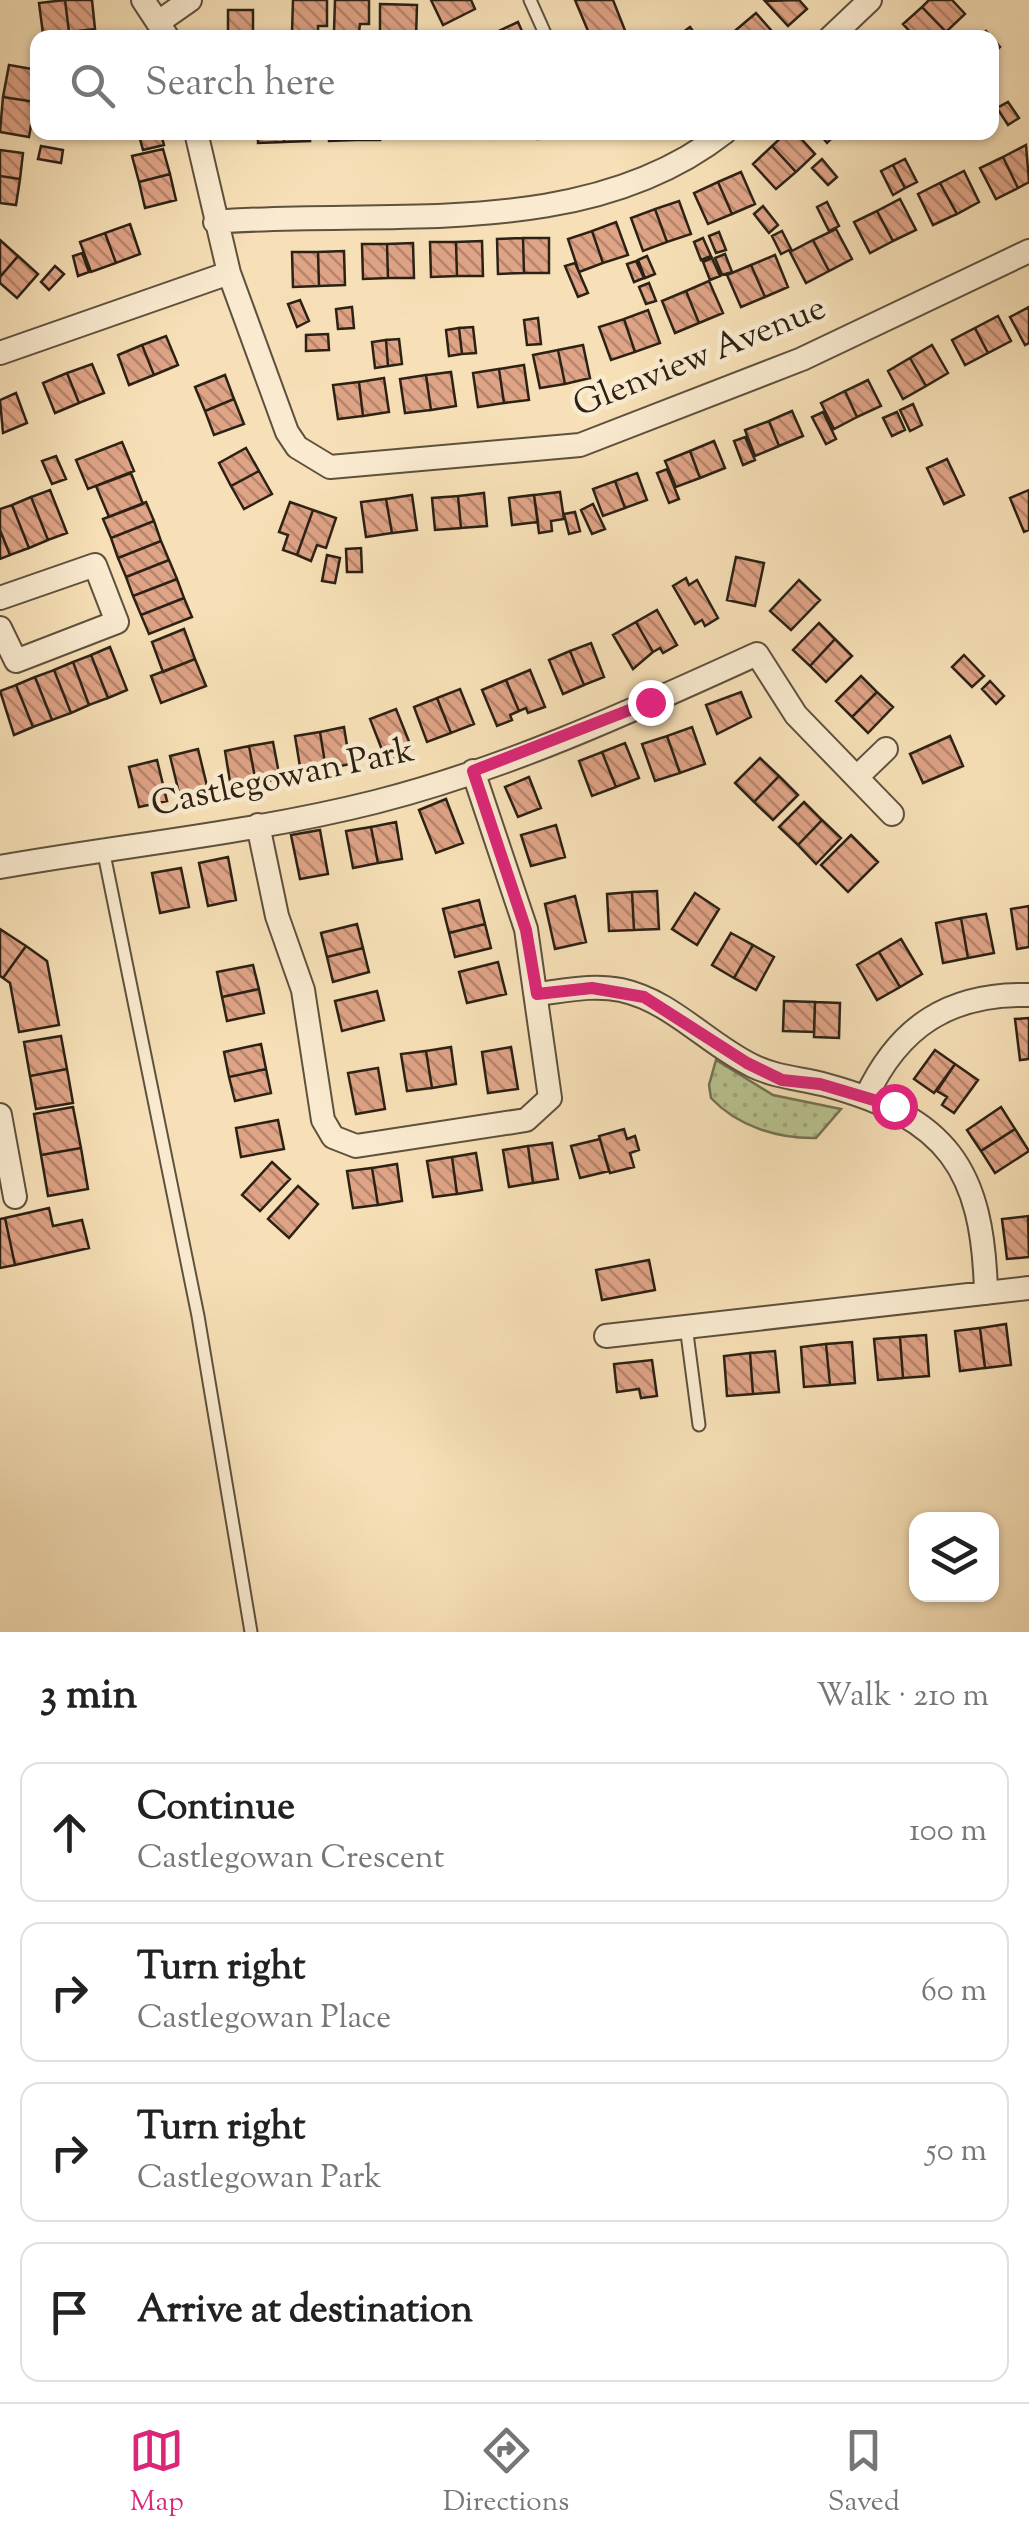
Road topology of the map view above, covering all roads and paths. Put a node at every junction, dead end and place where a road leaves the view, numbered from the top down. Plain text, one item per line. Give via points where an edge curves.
1 (143, 0) edge
2 (190, 0) edge
3 (530, 0) edge
4 (870, 0) edge
5 (164, 29) edge
6 (544, 30) edge
7 (838, 30) edge
8 (198, 140) edge
9 (713, 140) edge
10 (216, 222) junction
11 (1029, 250) edge
12 (229, 273) junction
13 (0, 354) edge
14 (0, 598) edge
15 (0, 630) edge
16 (886, 749) dead end
17 (473, 771) junction
18 (857, 778) junction
19 (892, 814) dead end
20 (258, 825) junction
21 (103, 849) junction
22 (0, 868) edge
23 (537, 994) junction
24 (1029, 995) edge
25 (866, 1097) junction
26 (0, 1116) edge
27 (15, 1196) dead end
28 (1029, 1288) edge
29 (986, 1292) junction
30 (686, 1326) junction
31 (606, 1336) dead end
32 (699, 1425) dead end
33 (251, 1632) edge

1 - 5 street
2 - 5 street
3 - 6 lane
4 - 7 street
8 - 10 street, Glenview Avenue
9 - 10 street via 624,184 537,208
10 - 12 street, Glenview Avenue
11 - 12 street, Glenview Avenue via 802,359 619,433 546,451 352,467 313,459 287,432
12 - 13 street
14 - 15 street via 95,565 117,622 16,661
16 - 18 street
17 - 18 street, Castlegowan Park via 757,654 796,716
17 - 20 street, Castlegowan Park via 375,802
17 - 23 street via 526,930
18 - 19 street, Castlegowan Park
20 - 21 street, Castlegowan Park
20 - 23 street via 303,990 323,1120 332,1137 356,1146 526,1120 550,1098
21 - 22 street, Castlegowan Park
21 - 33 lane via 198,1316
23 - 25 street via 592,988 644,997 782,1080
24 - 25 street via 966,1003 926,1019 900,1039
25 - 29 street via 919,1120 956,1161 984,1239
26 - 27 street
28 - 29 street
29 - 30 street
30 - 31 street
30 - 32 lane

